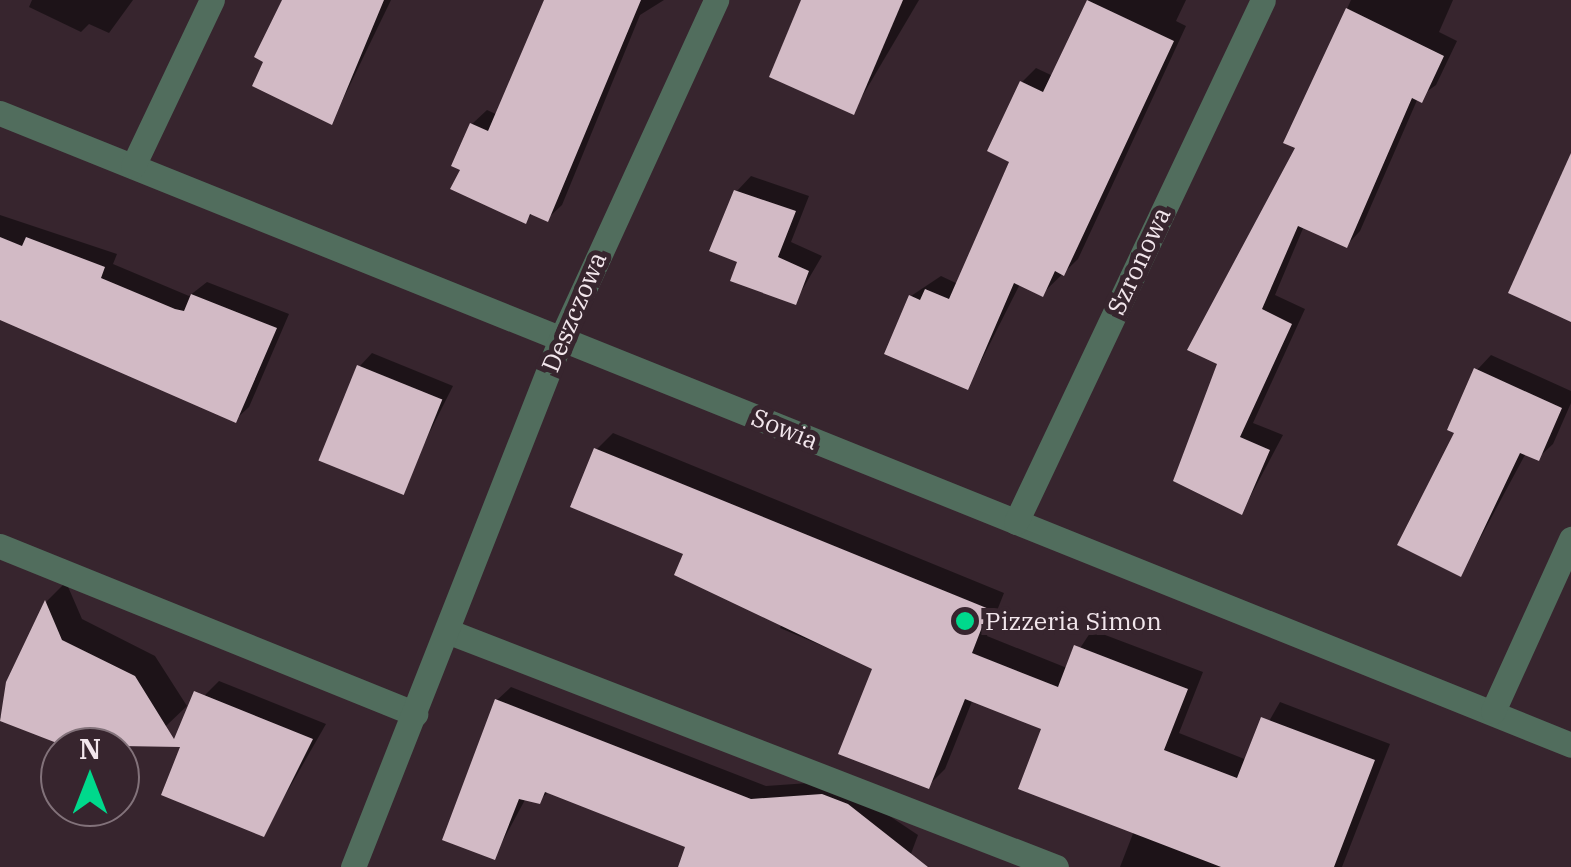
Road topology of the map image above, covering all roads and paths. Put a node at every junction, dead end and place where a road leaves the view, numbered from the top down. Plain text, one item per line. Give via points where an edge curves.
1 (212, 0) edge
2 (716, 0) edge
3 (1263, 0) edge
4 (0, 113) edge
5 (133, 166) junction
6 (561, 338) junction
7 (1016, 522) junction
8 (1571, 540) edge
9 (0, 546) edge
10 (447, 631) junction
11 (1493, 711) junction
12 (415, 714) junction
13 (1571, 745) edge
14 (353, 867) edge
15 (1056, 867) edge

1 - 5 street
2 - 6 street, Deszczowa
3 - 7 street, Szronowa
4 - 5 street, Sowia
5 - 6 street, Sowia
6 - 7 street, Sowia
6 - 10 street, Deszczowa
7 - 11 street, Sowia
8 - 11 street
9 - 12 street
10 - 12 street, Deszczowa
10 - 15 street
11 - 13 street, Sowia
12 - 14 street, Deszczowa

